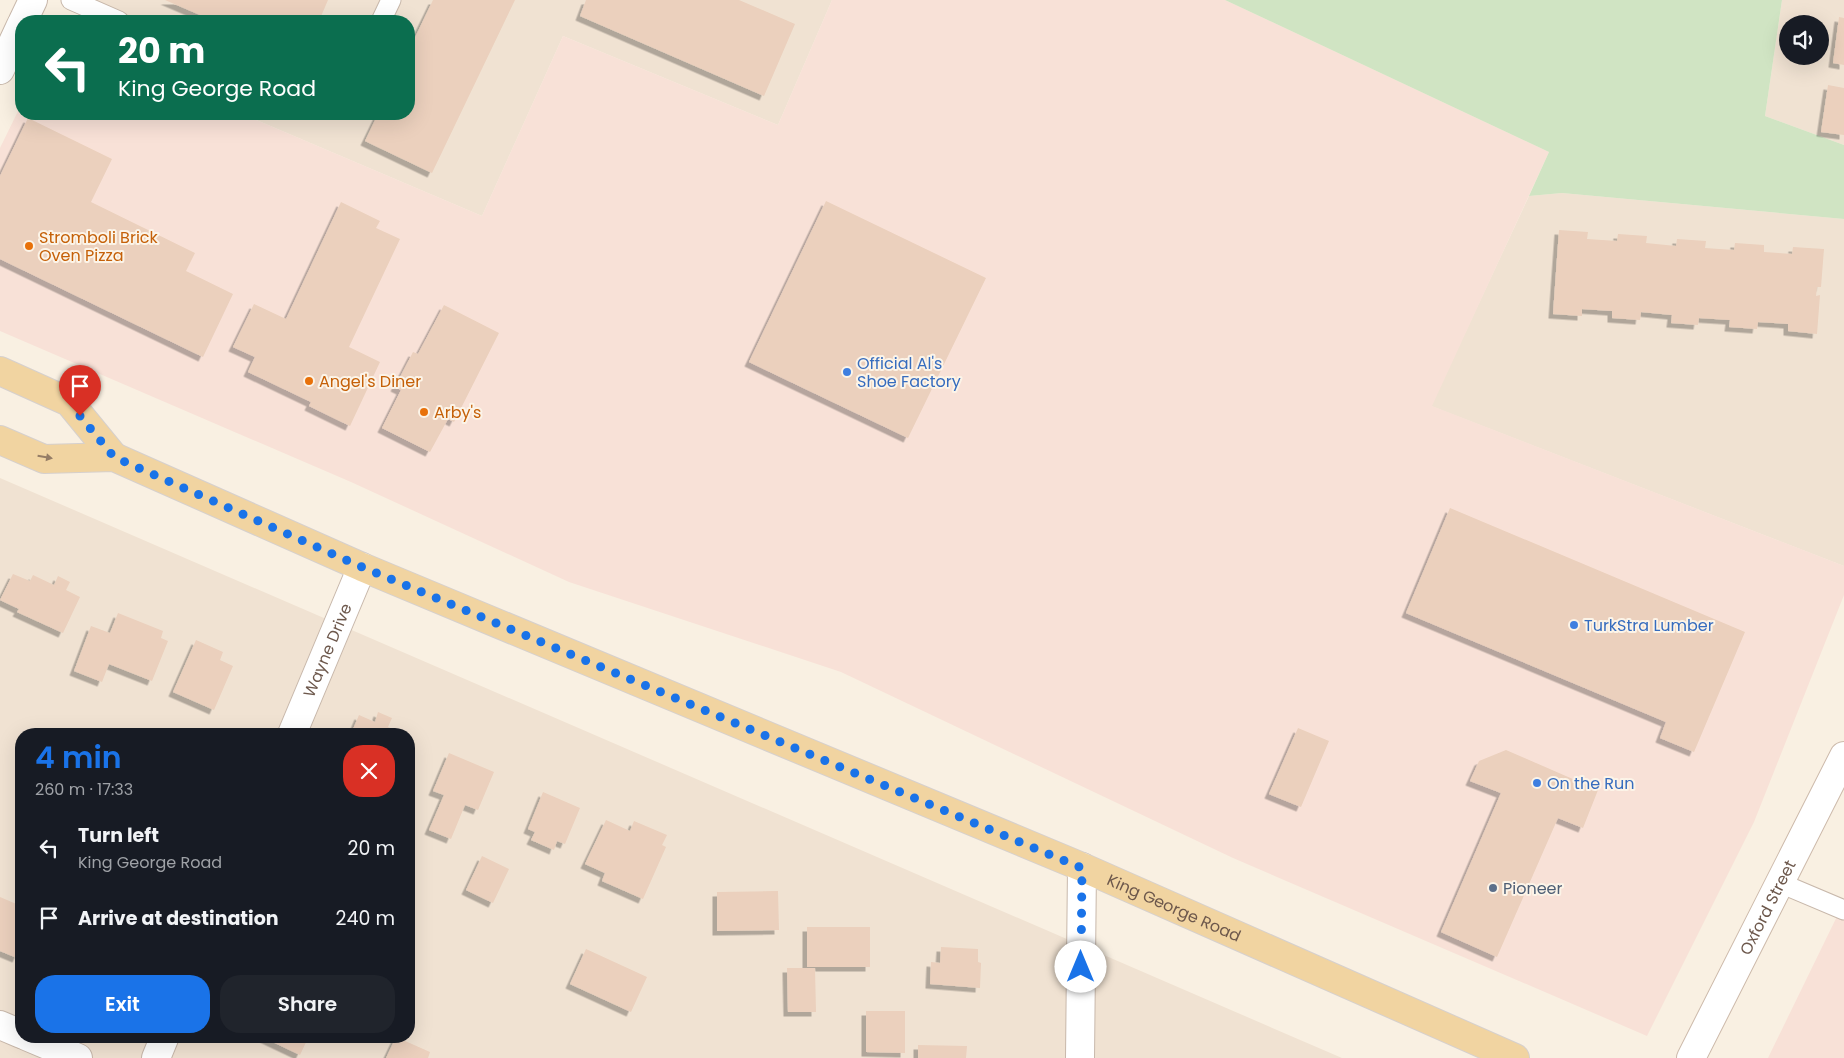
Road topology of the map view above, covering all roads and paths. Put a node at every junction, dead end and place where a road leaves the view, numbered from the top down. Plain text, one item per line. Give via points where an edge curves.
1 (33, 0) edge
2 (71, 0) edge
3 (391, 0) edge
4 (26, 15) edge
5 (105, 15) edge
6 (384, 15) edge
7 (15, 38) edge
8 (0, 70) edge
9 (0, 371) edge
10 (0, 440) edge
11 (114, 457) junction
12 (362, 567) junction
13 (295, 728) edge
14 (1844, 756) edge
15 (1082, 868) junction
16 (1780, 883) junction
17 (1844, 910) edge
18 (0, 1025) edge
19 (15, 1031) edge
20 (43, 1043) edge
21 (163, 1043) edge
22 (78, 1058) edge
23 (156, 1058) edge
24 (1080, 1058) edge
25 (1515, 1058) edge
26 (1692, 1058) edge

1 - 4 street
2 - 5 lane
3 - 6 lane
7 - 8 street
9 - 11 main road, King George Road via 69,402
10 -> 11 main road, King George Road via 44,459
11 - 12 main road, King George Road
12 - 13 street, Wayne Drive
12 - 15 main road, King George Road
14 - 16 street, Oxford Street
15 - 24 street
15 - 25 main road, King George Road
16 - 17 lane
16 - 26 street, Oxford Street
18 - 19 street
20 - 22 street
21 - 23 street

